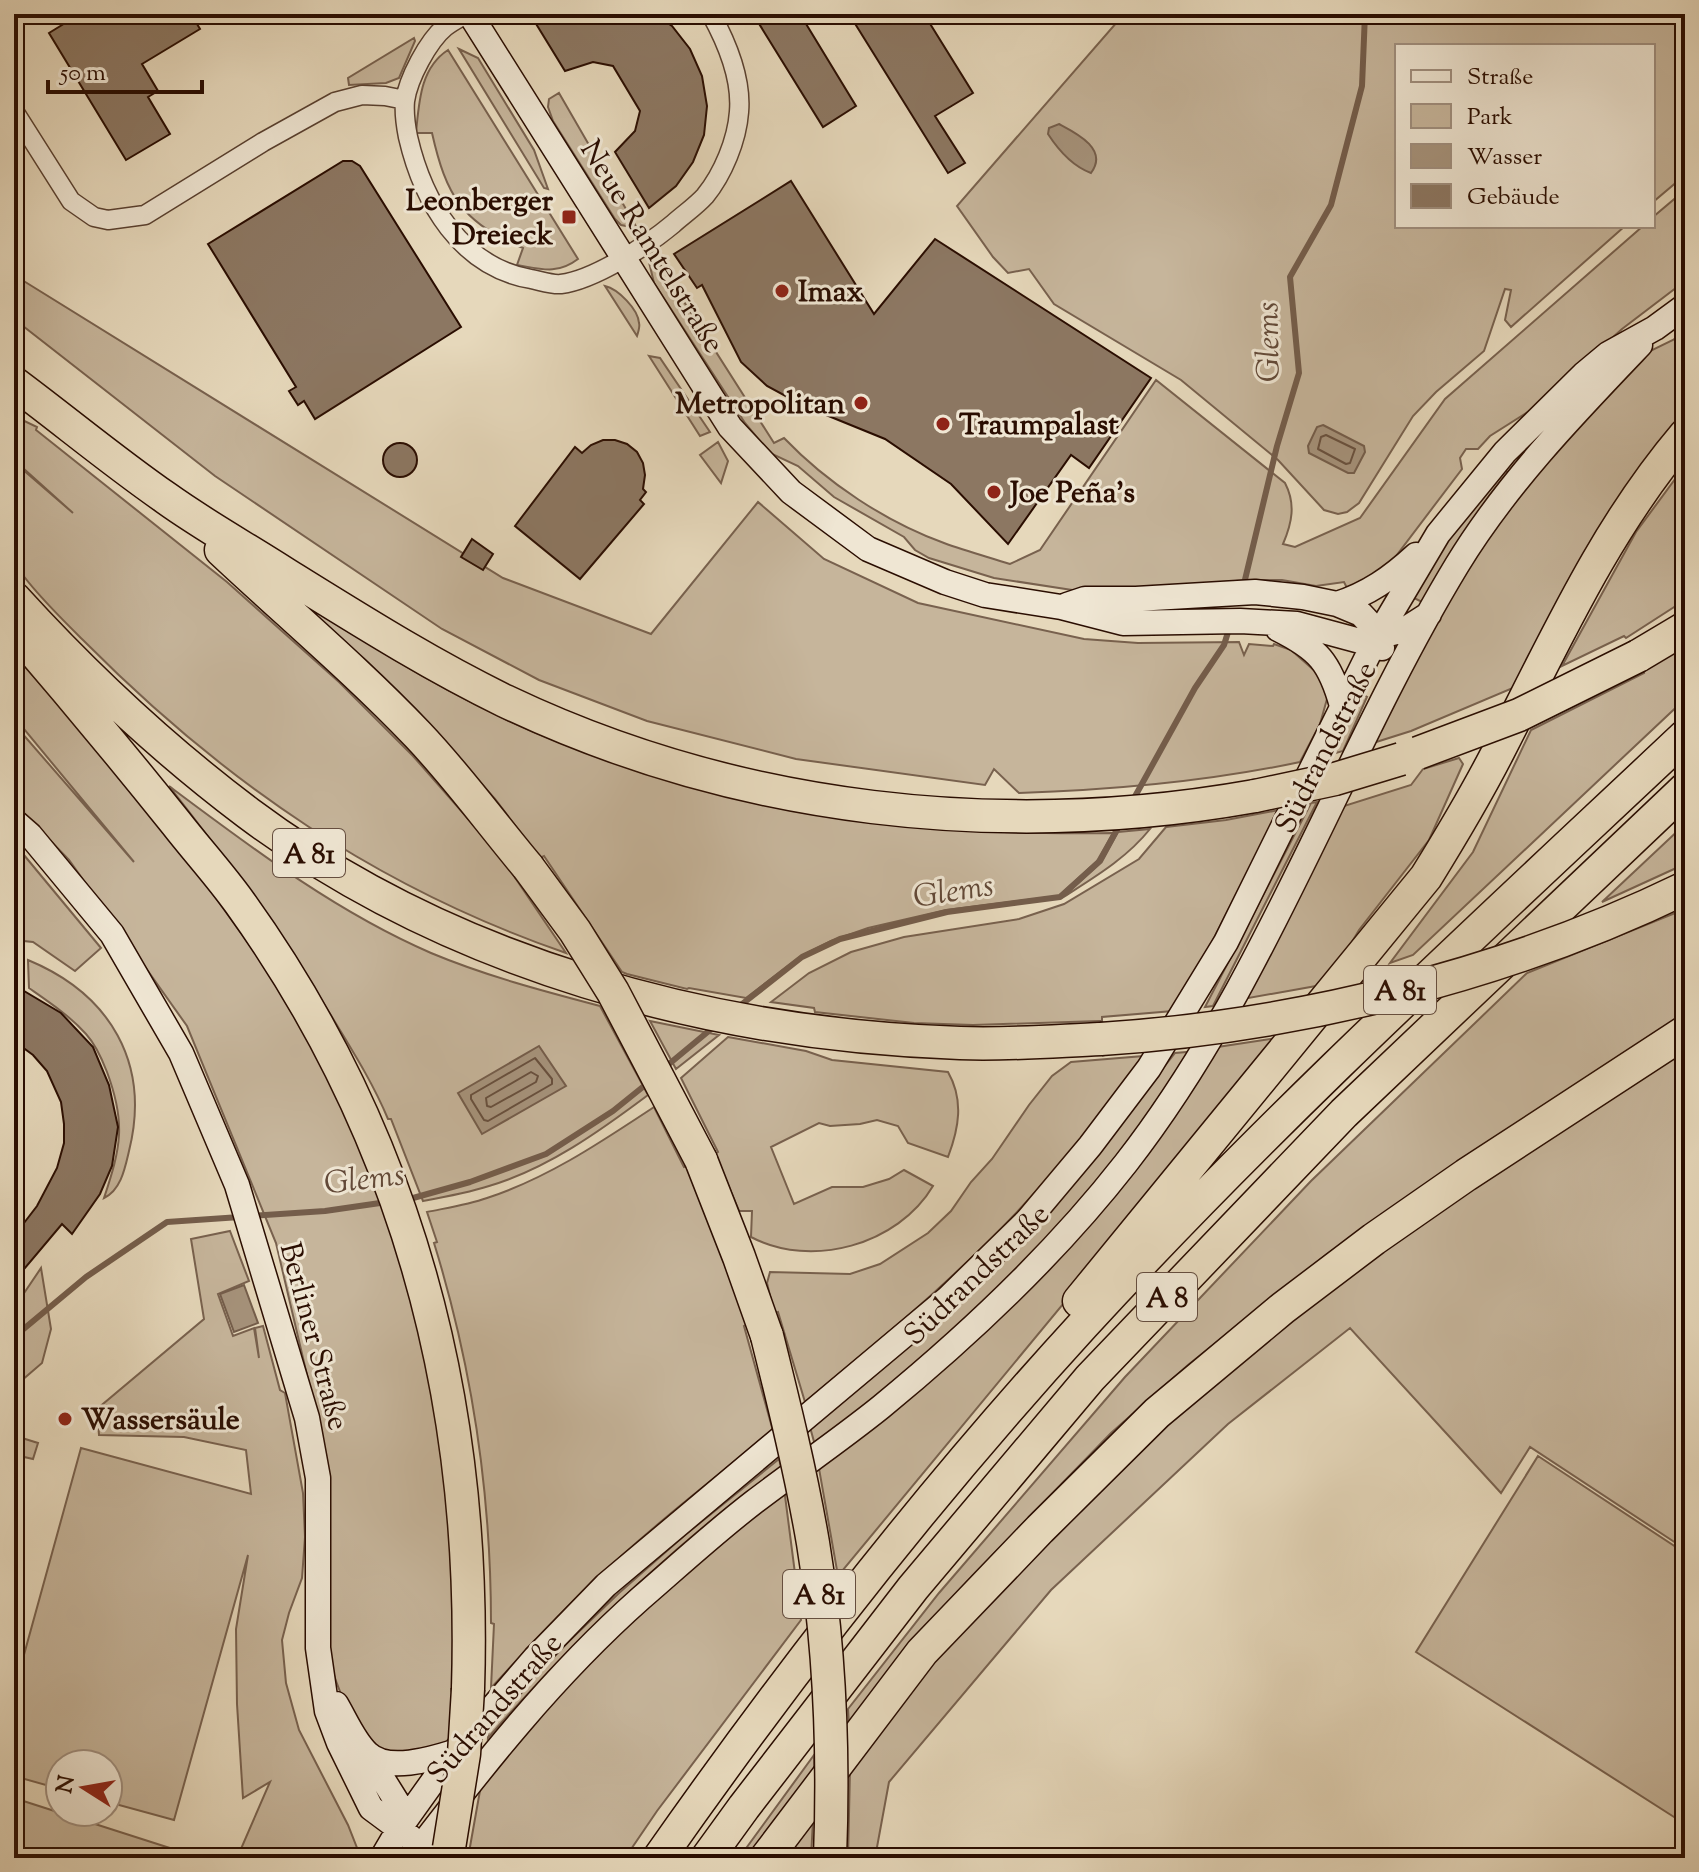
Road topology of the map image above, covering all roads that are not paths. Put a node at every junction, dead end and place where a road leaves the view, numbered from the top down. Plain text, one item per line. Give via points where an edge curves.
1 (17, 14) edge
2 (468, 14) edge
3 (711, 14) edge
4 (14, 25) edge
5 (405, 100) junction
6 (14, 111) edge
7 (622, 259) junction
8 (1685, 306) edge
9 (1655, 328) junction
10 (14, 383) edge
11 (1685, 435) edge
12 (167, 499) junction
13 (1438, 534) junction
14 (14, 598) edge
15 (1337, 604) junction
16 (1061, 607) junction
17 (1431, 613) junction
18 (1265, 623) junction
19 (14, 628) edge
20 (1685, 628) edge
21 (1377, 637) junction
22 (1383, 700) junction
23 (1342, 706) junction
24 (1685, 736) edge
25 (1685, 789) edge
26 (14, 821) edge
27 (1685, 888) edge
28 (1685, 1032) edge
29 (980, 1444) junction
30 (323, 1683) junction
31 (454, 1752) junction
32 (367, 1754) junction
33 (399, 1829) junction
34 (432, 1852) edge
35 (382, 1858) edge
36 (659, 1858) edge
37 (707, 1858) edge
38 (766, 1858) edge
39 (830, 1858) edge

1 - 4 street
2 - 5 street via 444,27 421,57
2 - 7 main road, Neue Ramtelstraße
3 - 7 street via 725,38 737,79 734,139 705,196 651,243
5 - 6 street via 362,95 335,102 145,215 108,220 71,201
5 - 7 street via 416,169 444,225 465,247 514,276 561,284
7 - 16 main road, Neue Ramtelstraße via 730,427 791,492 868,549 897,562 985,595
8 - 9 main road
9 - 13 main road via 1584,374 1505,452
9 - 17 main road, Südrandstraße via 1506,494
10 - 12 highway, A 81
11 - 29 highway via 1611,539 1426,877 1023,1367
12 - 20 highway, A 81, bridge via 421,657 505,701 661,762 828,801 920,813 1139,813 1335,779 1559,698
12 - 39 highway, A 81, bridge via 387,703 467,789 575,931 701,1160 767,1336 803,1492 822,1614 831,1761
13 - 15 main road via 1395,575
13 - 21 main road, Südrandstraße
14 - 27 highway, A 81, bridge via 134,721 249,813 386,898 481,944 566,974 669,1004 800,1029 962,1044 1184,1032 1437,981 1530,953
15 - 16 main road, Neue Ramtelstraße via 1277,593 1085,599
15 - 21 main road, Neue Ramtelstraße via 1361,614
16 - 18 main road, Neue Ramtelstraße via 1123,623
17 - 21 main road via 1404,630
17 - 22 main road, Südrandstraße
18 - 21 main road, Neue Ramtelstraße via 1297,624 1360,641
18 - 23 main road via 1319,654
19 - 34 highway, bridge via 240,902 323,1035 369,1128 414,1248 441,1353 460,1464 468,1554 464,1754
21 - 22 main road via 1390,678
21 - 23 main road, Südrandstraße
22 - 34 main road, Südrandstraße via 1216,1030 1126,1163 1053,1248 970,1330 879,1409 749,1506 604,1633 468,1782
23 - 31 main road, Südrandstraße via 1226,942 1149,1068 1027,1221 947,1299 606,1585
24 - 29 highway, A 8 via 1234,1167 1080,1327
25 - 37 highway, A 8 via 1344,1113 1090,1378 913,1588
26 - 30 main road, Berliner Straße via 112,934 181,1053 237,1185 307,1418 318,1478 318,1648
28 - 38 highway via 1374,1239 1157,1413 922,1652
29 - 36 highway, A 8 via 864,1582
30 - 32 main road
30 - 33 main road, Berliner Straße via 339,1743 371,1808
31 - 32 main road via 417,1763 382,1761
31 - 33 main road, Südrandstraße
32 - 33 main road via 397,1802
33 - 34 main road, Berliner Straße
33 - 35 main road, Südrandstraße

